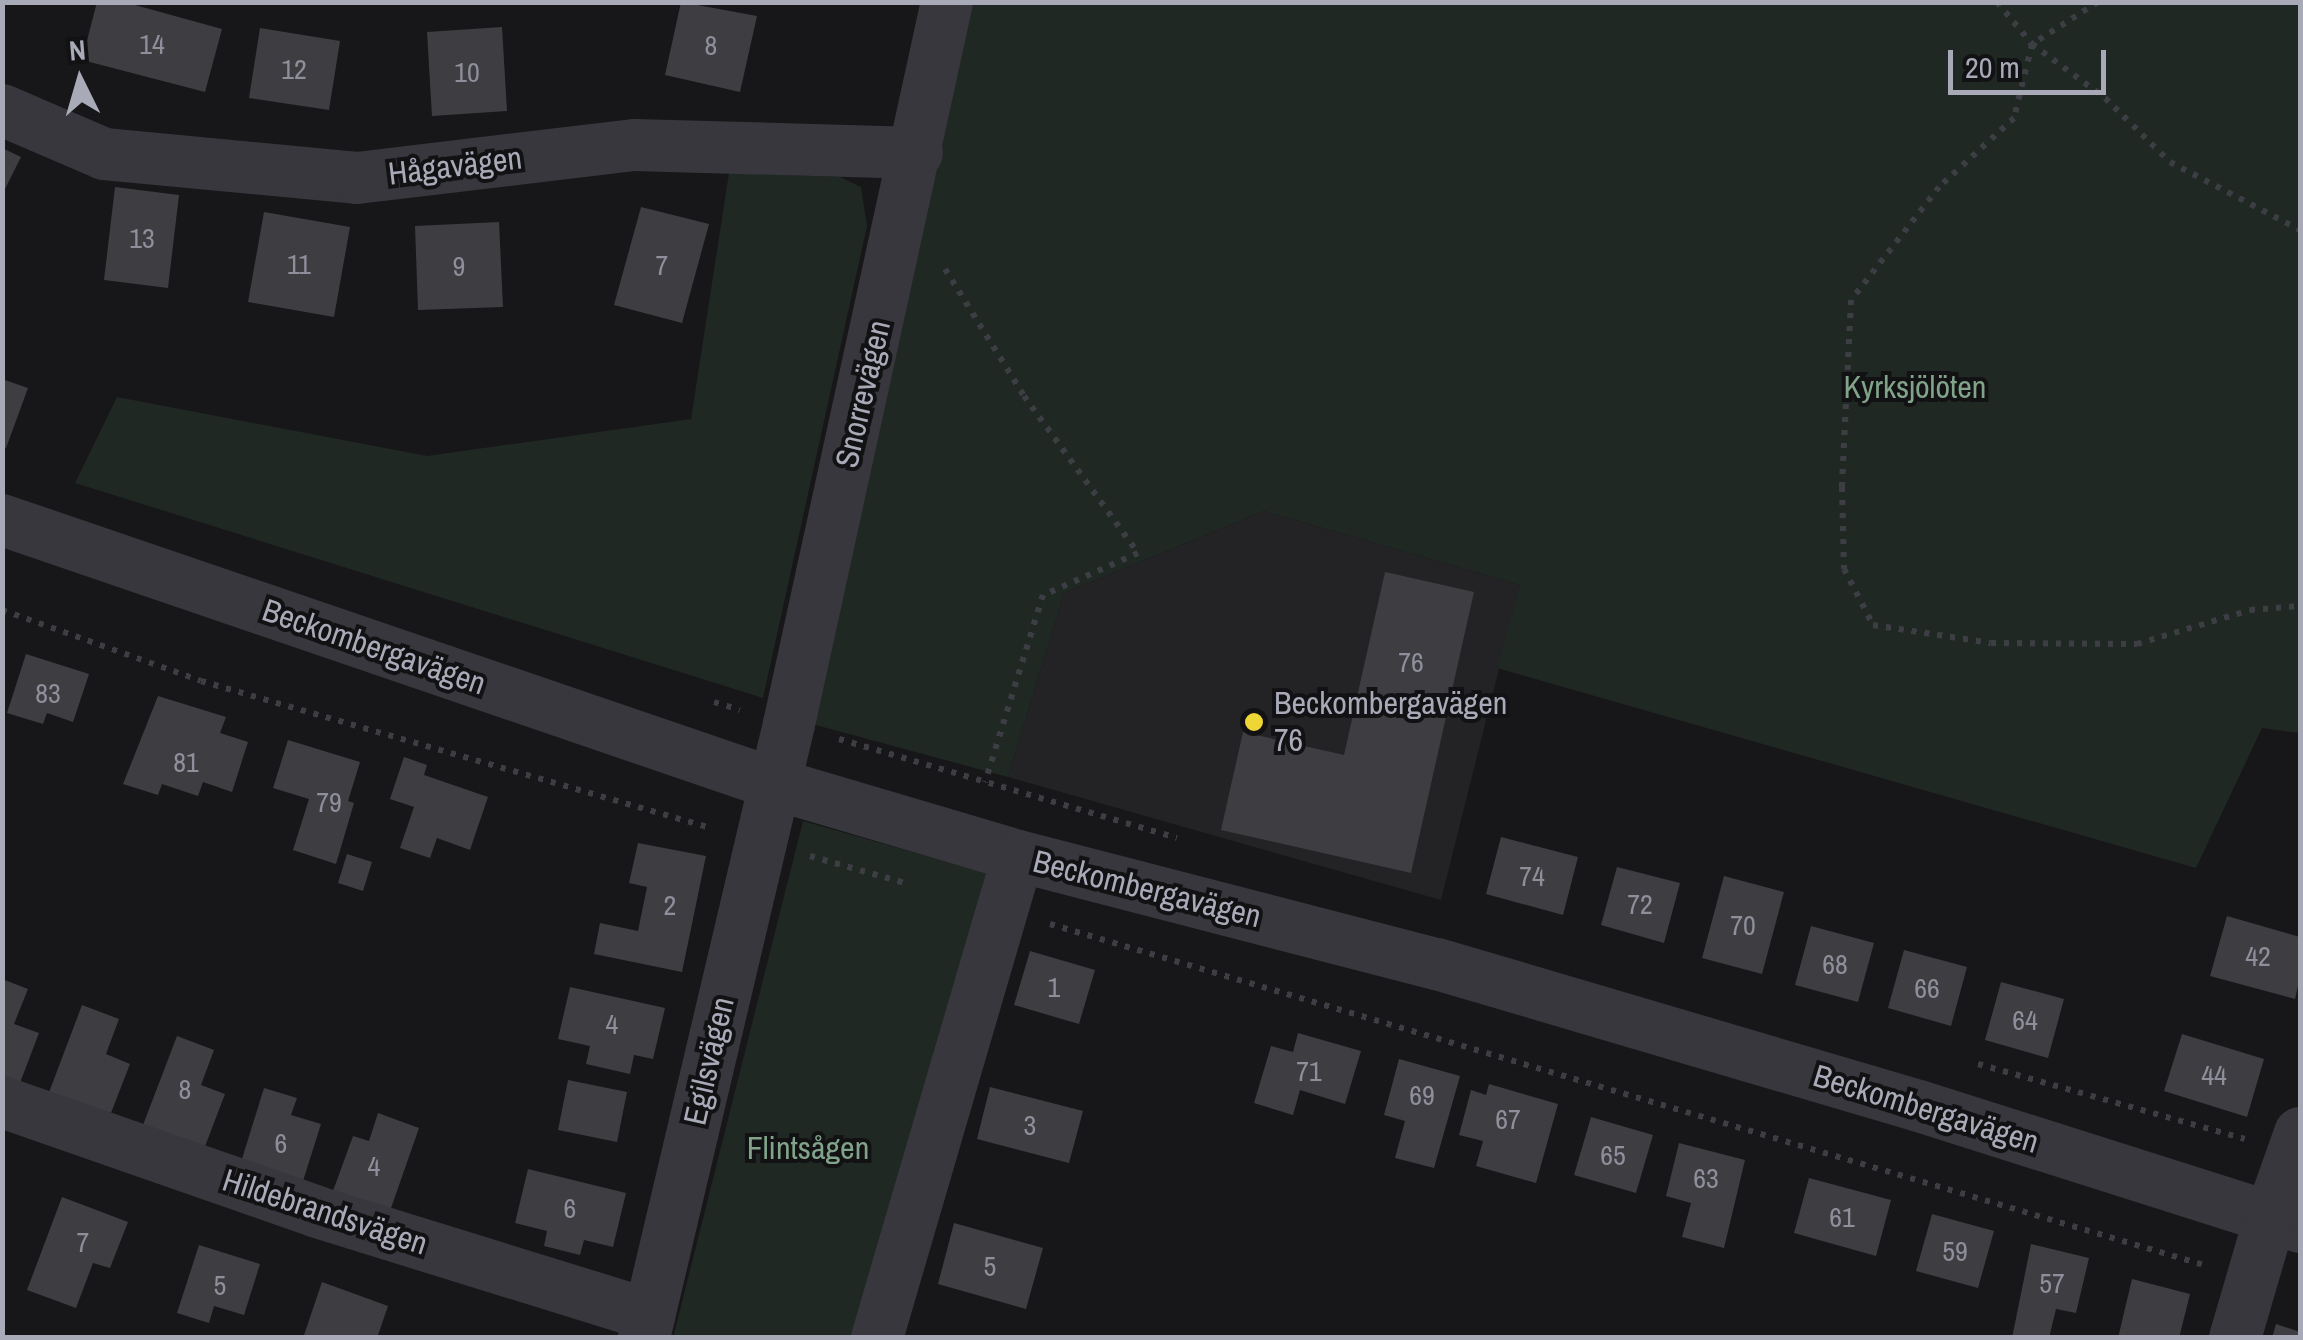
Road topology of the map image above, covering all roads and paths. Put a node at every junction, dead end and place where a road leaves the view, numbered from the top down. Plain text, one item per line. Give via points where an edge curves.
1 (947, 2) edge
2 (1996, 2) edge
3 (2098, 2) edge
4 (2032, 44) junction
5 (2, 110) edge
6 (917, 154) junction
7 (2300, 230) edge
8 (936, 255) dead end
9 (2, 520) edge
10 (2300, 606) edge
11 (2, 610) edge
12 (697, 698) dead end
13 (789, 724) junction
14 (985, 782) junction
15 (775, 784) junction
16 (1189, 841) dead end
17 (761, 842) junction
18 (1018, 856) junction
19 (1003, 910) junction
20 (1968, 1062) dead end
21 (2, 1102) edge
22 (2297, 1143) edge
23 (2286, 1221) edge
24 (2252, 1278) junction
25 (647, 1326) edge
26 (877, 1338) edge
27 (2235, 1338) edge

1 - 6 street, Snorrevägen
2 - 4 path
3 - 4 path
4 - 7 path via 2105,98 2170,162
4 - 10 path via 2014,118 1938,187 1851,300 1844,570 1873,625 1991,643 2137,644 2250,610
5 - 6 street, Hågavägen via 104,154 357,178 634,145
6 - 13 street, Snorrevägen
8 - 14 path via 1024,396 1138,553 1042,595
9 - 15 street, Beckombergavägen
11 - 17 path via 201,681
12 - 13 path
13 - 14 path
13 - 15 street, Snorrevägen
14 - 16 path
15 - 17 street, Egilsvägen
15 - 18 street, Beckombergavägen
17 - 19 path
17 - 25 street, Egilsvägen
18 - 19 street
18 - 23 street, Beckombergavägen via 1437,964
19 - 24 path
19 - 26 street
20 - 22 path
21 - 25 street, Hildebrandsvägen
22 - 23 street
23 - 24 street
24 - 27 street

